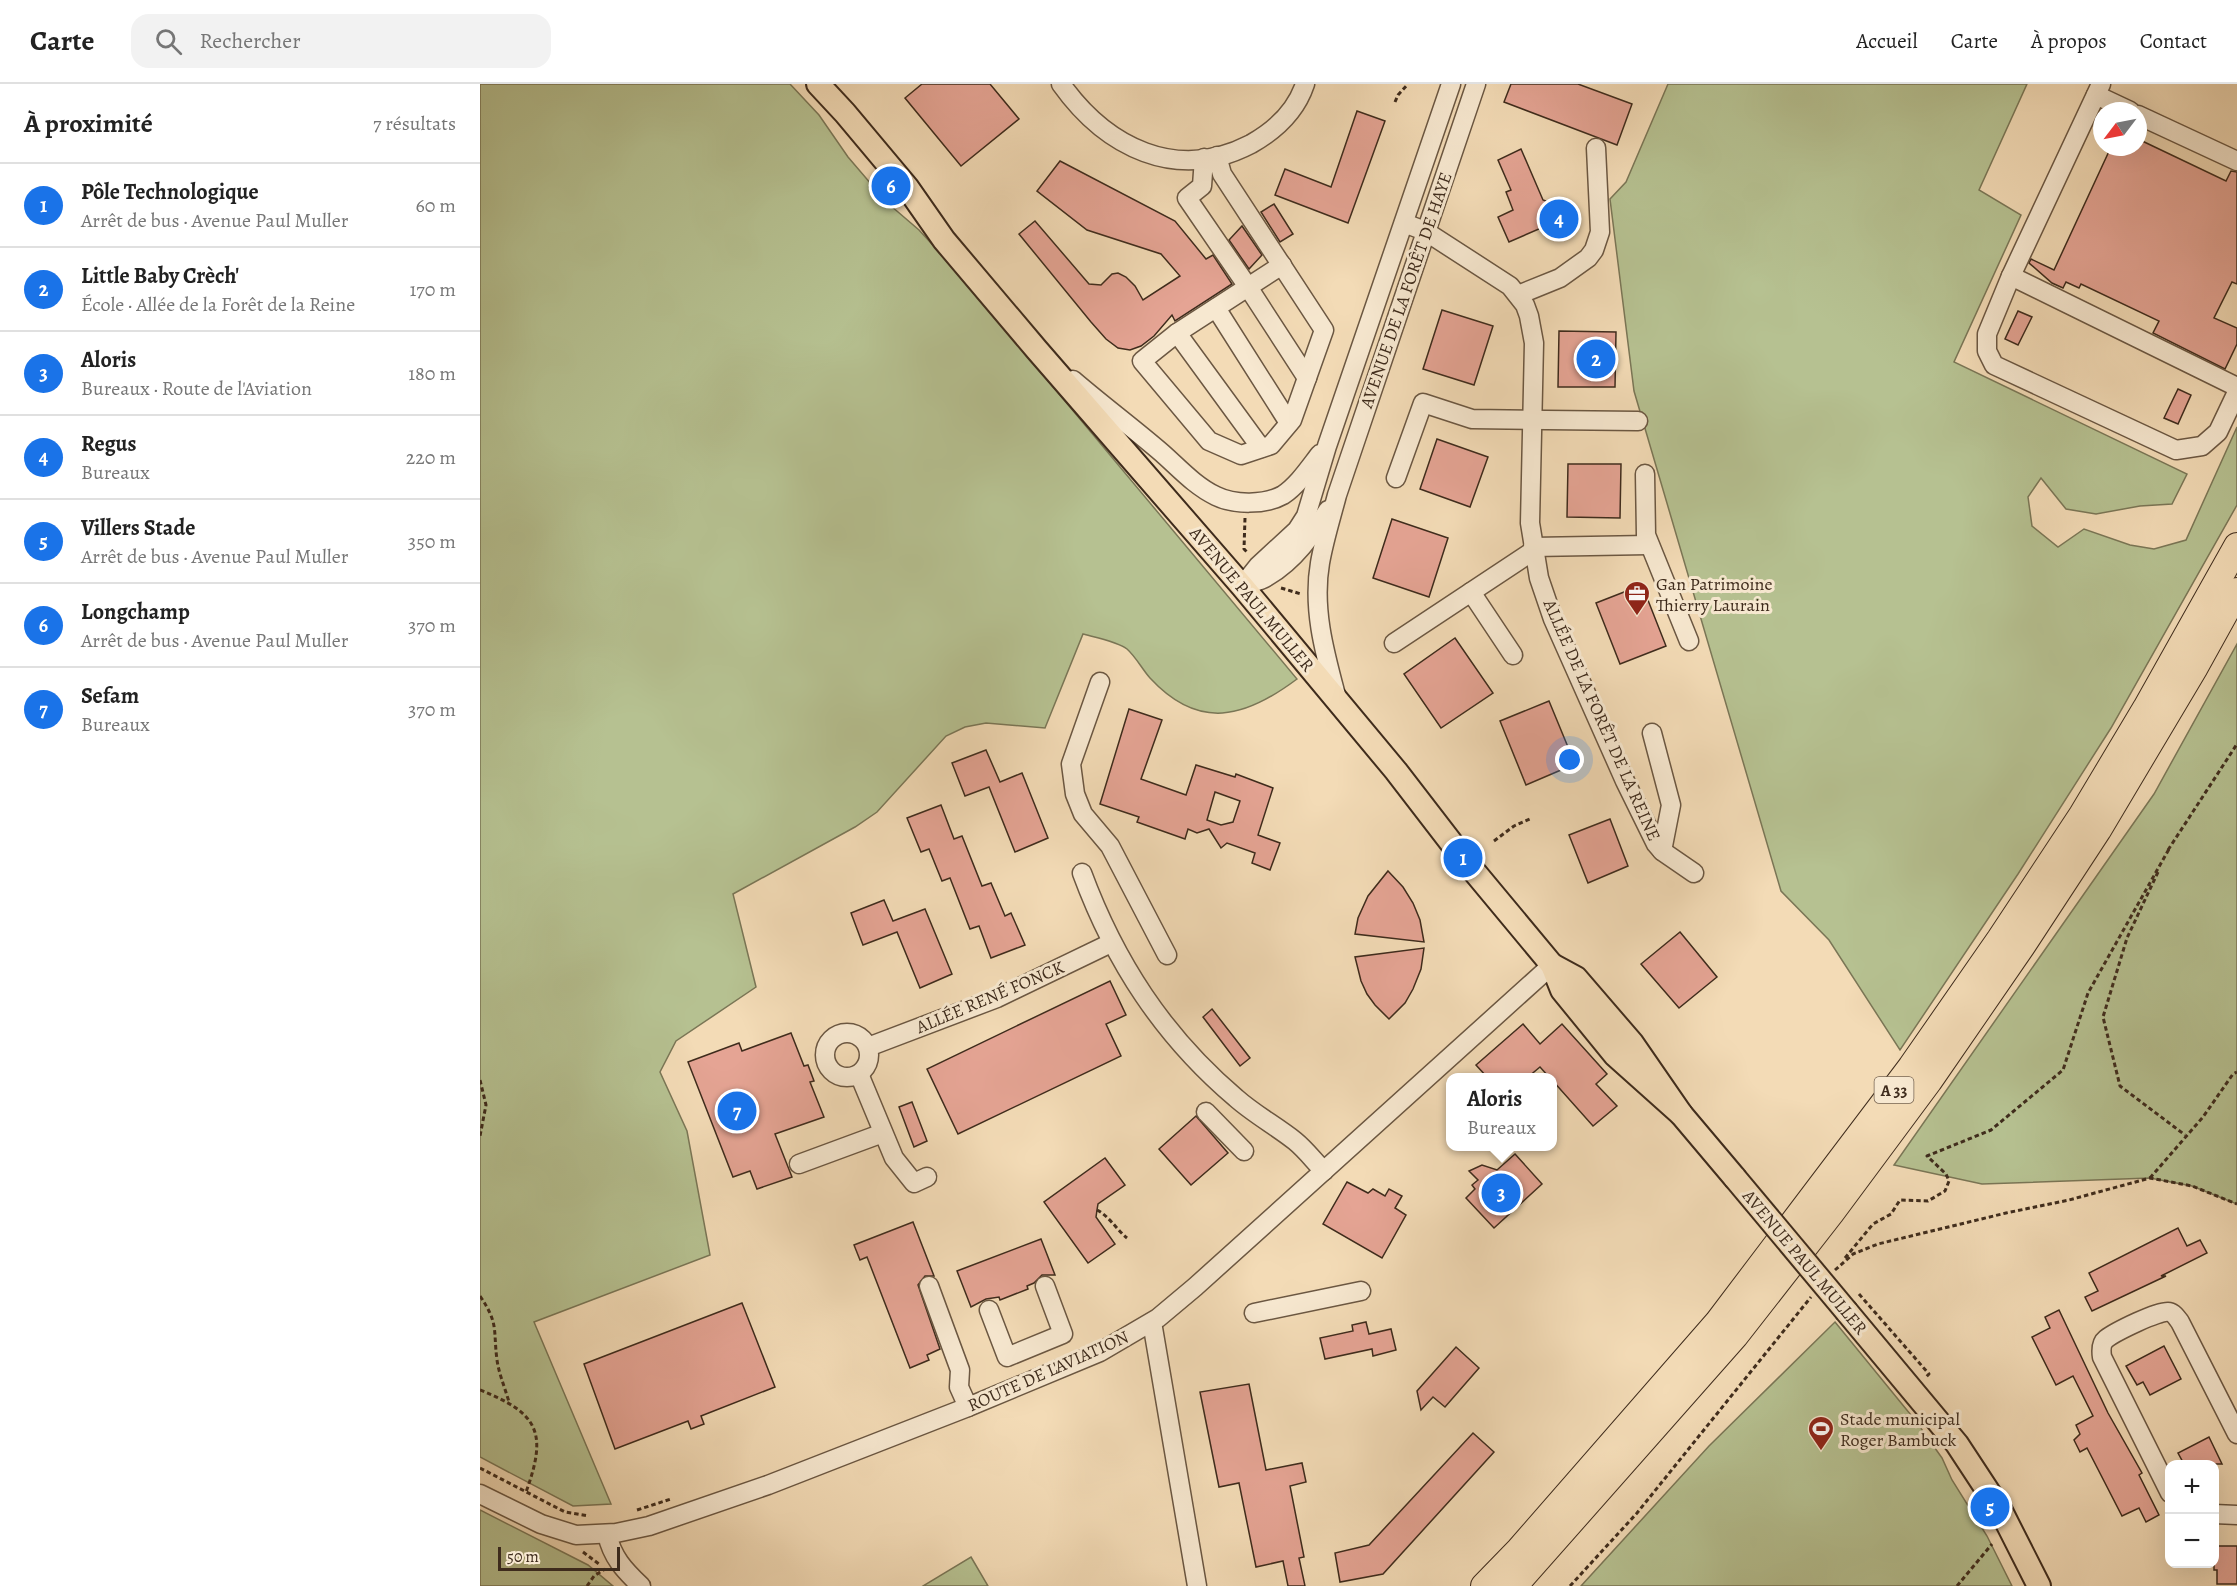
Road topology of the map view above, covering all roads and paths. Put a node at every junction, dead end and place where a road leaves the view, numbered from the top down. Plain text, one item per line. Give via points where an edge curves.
1 (802, 84) edge
2 (818, 84) edge
3 (1061, 84) edge
4 (1305, 84) edge
5 (1408, 84) edge
6 (1451, 84) edge
7 (1476, 84) edge
8 (2098, 89) edge
9 (1395, 102) dead end
10 (2117, 102) edge
11 (2147, 119) edge
12 (1596, 148) dead end
13 (1210, 157) junction
14 (2237, 161) edge
15 (1222, 174) junction
16 (1202, 186) junction
17 (1404, 223) junction
18 (1425, 231) junction
19 (944, 240) junction
20 (1282, 265) junction
21 (2011, 276) junction
22 (1248, 287) junction
23 (1518, 295) junction
24 (1216, 308) junction
25 (1177, 333) junction
26 (1036, 350) junction
27 (1307, 378) junction
28 (2237, 390) edge
29 (1532, 419) junction
30 (1638, 421) dead end
31 (1289, 423) junction
32 (1327, 446) junction
33 (1261, 448) junction
34 (1645, 474) dead end
35 (1396, 478) dead end
36 (1337, 495) junction
37 (1245, 508) dead end
38 (1648, 544) junction
39 (2237, 546) edge
40 (1533, 549) junction
41 (1252, 558) dead end
42 (1242, 586) junction
43 (1275, 586) dead end
44 (2237, 591) edge
45 (1471, 592) junction
46 (1302, 594) dead end
47 (1689, 641) dead end
48 (1394, 643) dead end
49 (1513, 655) dead end
50 (1100, 682) dead end
51 (1337, 701) junction
52 (1652, 733) dead end
53 (2237, 744) edge
54 (1530, 819) dead end
55 (1494, 841) dead end
56 (2169, 849) junction
57 (1662, 851) junction
58 (1083, 873) dead end
59 (1694, 873) dead end
60 (1111, 943) junction
61 (1167, 955) dead end
62 (1552, 965) junction
63 (868, 1047) junction
64 (2237, 1072) edge
65 (859, 1074) junction
66 (480, 1080) edge
67 (484, 1091) junction
68 (480, 1095) edge
69 (1237, 1099) junction
70 (883, 1132) junction
71 (2185, 1135) junction
72 (480, 1136) edge
73 (1244, 1151) dead end
74 (799, 1164) dead end
75 (1324, 1171) junction
76 (927, 1177) dead end
77 (2150, 1178) junction
78 (2237, 1204) edge
79 (1096, 1210) dead end
80 (1127, 1238) dead end
81 (1840, 1264) junction
82 (1831, 1274) dead end
83 (929, 1286) dead end
84 (1045, 1286) dead end
85 (1361, 1291) dead end
86 (480, 1296) edge
87 (1812, 1296) dead end
88 (989, 1310) dead end
89 (1254, 1313) dead end
90 (1152, 1322) junction
91 (1033, 1347) junction
92 (1044, 1376) junction
93 (480, 1390) edge
94 (509, 1402) junction
95 (968, 1407) junction
96 (2237, 1434) edge
97 (480, 1468) edge
98 (2165, 1485) edge
99 (526, 1492) junction
100 (480, 1494) edge
101 (664, 1501) dead end
102 (629, 1512) dead end
103 (2219, 1514) edge
104 (2237, 1515) edge
105 (596, 1516) dead end
106 (607, 1534) junction
107 (1992, 1544) dead end
108 (605, 1569) dead end
109 (587, 1586) edge
110 (641, 1586) edge
111 (1197, 1586) edge
112 (1484, 1586) edge
113 (1514, 1586) edge
114 (1570, 1586) edge
115 (1957, 1586) edge
116 (2039, 1586) edge

1 - 19 main road, AVENUE PAUL MULLER via 898,194
2 - 19 main road, AVENUE PAUL MULLER via 907,187
3 - 13 street via 1085,114 1121,143 1157,157
4 - 13 street via 1299,99 1277,127 1238,150
5 - 9 path
6 - 17 street, AVENUE DE LA FORÊT DE HAYE
7 - 18 street, AVENUE DE LA FORÊT DE HAYE
8 - 10 street
8 - 21 street
11 - 14 street
12 - 23 street via 1600,232 1594,250 1560,278
13 - 15 street
13 - 16 street
15 - 16 street
15 - 20 street
16 - 22 street via 1187,198
17 - 18 street, ALLÉE DE LA FORÊT DE LA REINE
17 - 32 street, AVENUE DE LA FORÊT DE HAYE
18 - 23 street, ALLÉE DE LA FORÊT DE LA REINE
18 - 36 street, AVENUE DE LA FORÊT DE HAYE
19 - 26 main road, AVENUE PAUL MULLER
20 - 22 street
20 - 27 street via 1324,330
21 - 28 street
21 - 28 street via 1987,334 1987,351 1994,364 2176,450 2202,446 2218,432
22 - 24 street
22 - 27 street
23 - 29 street, ALLÉE DE LA FORÊT DE LA REINE via 1529,316 1534,343
24 - 25 street
24 - 31 street
25 - 33 street
25 - 33 street via 1142,361 1209,441 1241,455
26 - 32 street, AVENUE DE LA FORÊT DE HAYE via 1197,484 1232,501 1255,502 1283,495
26 - 42 main road, AVENUE PAUL MULLER
27 - 31 street
29 - 30 street
29 - 35 street via 1472,418 1423,403
29 - 40 street, ALLÉE DE LA FORÊT DE LA REINE
31 - 33 street via 1271,445
32 - 42 street, AVENUE DE LA FORÊT DE HAYE via 1306,516
34 - 38 street
36 - 42 street, AVENUE DE LA FORÊT DE HAYE via 1296,554 1267,577
36 - 51 street, AVENUE DE LA FORÊT DE HAYE via 1320,563 1317,599 1322,641
37 - 41 path via 1244,549
38 - 40 street
38 - 47 street
39 - 112 highway, A 33 via 2082,815 1911,1067 1718,1322
40 - 45 street
40 - 57 street, ALLÉE DE LA FORÊT DE LA REINE via 1553,619 1625,782
42 - 51 main road, AVENUE PAUL MULLER
43 - 46 path
44 - 113 highway, A 33 via 2098,830 1929,1081 1735,1336
45 - 48 street
45 - 49 street
50 - 61 street via 1071,764 1075,794 1083,814 1110,846
51 - 62 main road, AVENUE PAUL MULLER
52 - 57 street via 1671,805
53 - 56 path
54 - 55 path
56 - 71 path via 2127,938 2103,1017 2120,1086
56 - 81 path via 2088,993 2063,1070 1991,1130 1927,1156 1946,1174 1949,1181 1945,1191 1928,1201 1900,1200 1891,1214 1873,1224
57 - 59 street, ALLÉE DE LA FORÊT DE LA REINE
58 - 60 street
60 - 63 street, ALLÉE RENÉ FONCK via 997,998
60 - 69 street via 1165,1026
62 - 75 street, ROUTE DE L'AVIATION
62 - 116 main road, AVENUE PAUL MULLER, bridge via 1562,990 1615,1055 1681,1114 1928,1411 2016,1543
63 - 65 street via 866,1066
63 - 65 street via 859,1036 842,1033 835,1036 825,1052 826,1062 840,1076
64 - 71 path
65 - 70 street
66 - 67 path
67 - 68 path
67 - 72 path via 486,1105
69 - 73 street via 1211,1117
69 - 75 street via 1297,1143
70 - 74 street
70 - 76 street via 894,1158 914,1183
71 - 77 path
75 - 90 street, ROUTE DE L'AVIATION
77 - 78 path via 2192,1186
77 - 81 path via 1878,1244
79 - 80 path
81 - 82 path
83 - 95 street via 960,1370 958,1387
84 - 91 street via 1063,1335
85 - 89 street
86 - 94 path via 495,1326 497,1361
87 - 114 path via 1637,1513
88 - 91 street via 1007,1357
90 - 92 street, ROUTE DE L'AVIATION via 1113,1346
90 - 111 street
91 - 92 street
92 - 95 street, ROUTE DE L'AVIATION
93 - 94 path
94 - 99 path via 526,1416 536,1437 536,1466
95 - 106 street, ROUTE DE L'AVIATION via 768,1485 649,1526
96 - 98 street via 2173,1314 2154,1315 2106,1339 2101,1347 2102,1357
97 - 99 path
99 - 105 path via 564,1512
100 - 106 street, ROUTE DE L'AVIATION via 560,1531
101 - 102 path
103 - 104 street
106 - 110 street via 616,1560
107 - 115 path
108 - 109 path

